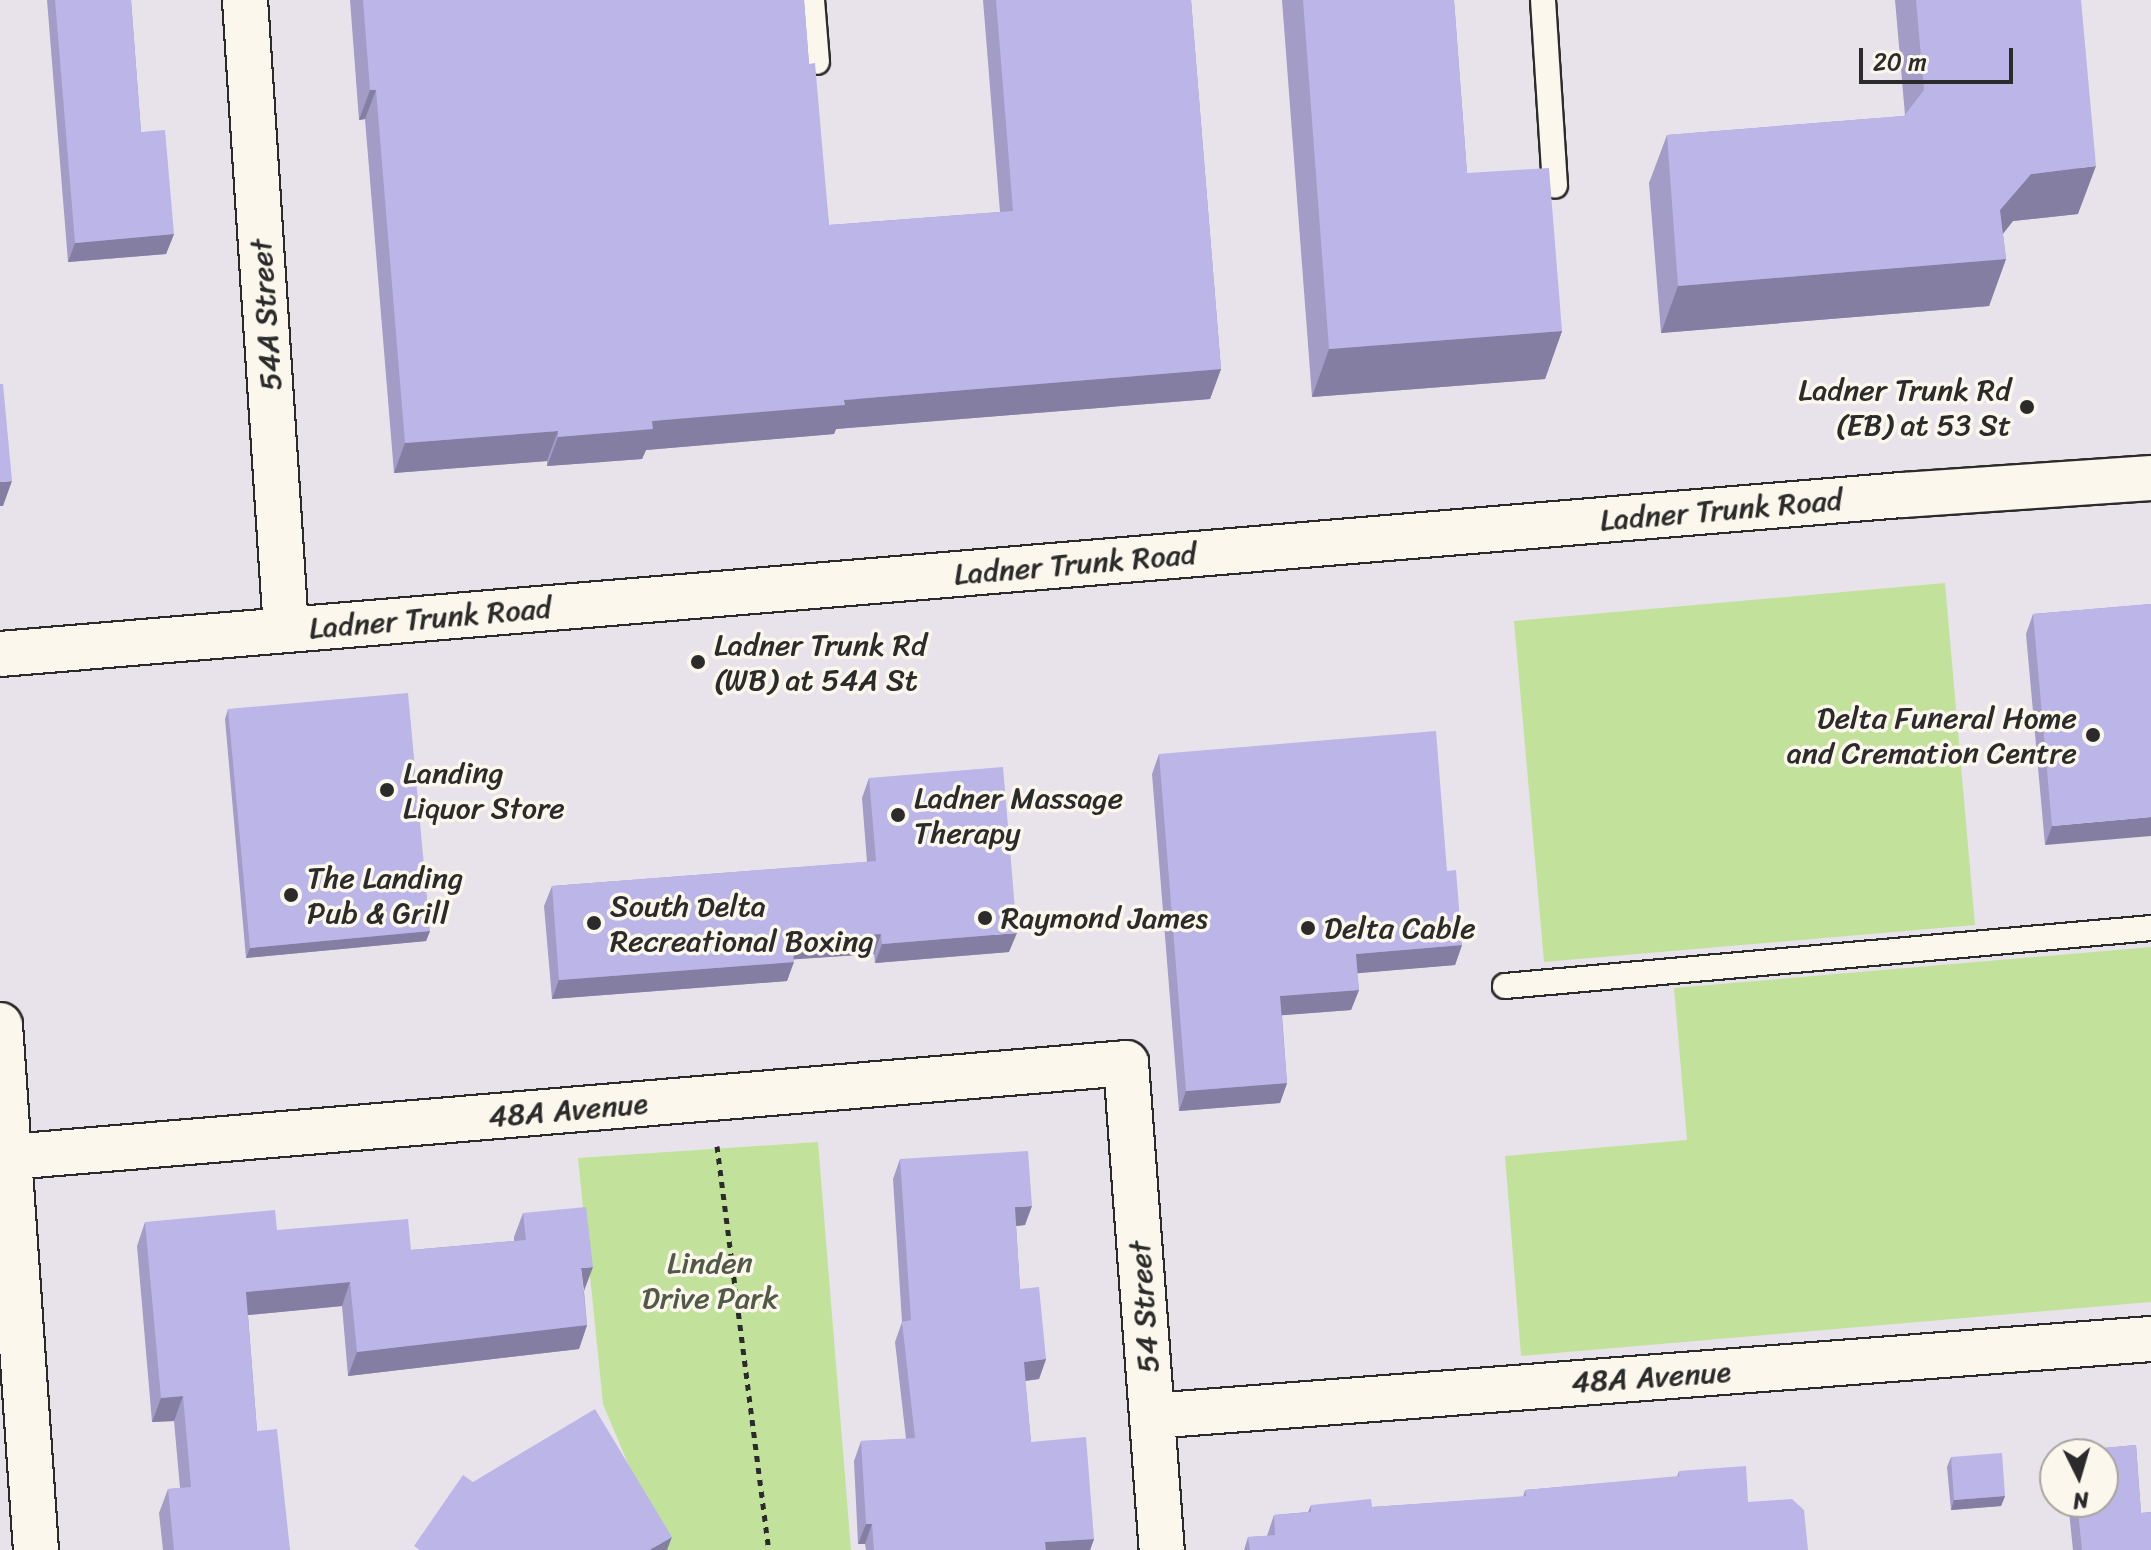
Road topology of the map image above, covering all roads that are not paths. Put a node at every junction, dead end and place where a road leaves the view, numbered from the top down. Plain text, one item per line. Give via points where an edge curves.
1 (245, 0) edge
2 (812, 0) edge
3 (1543, 0) edge
4 (817, 62) edge
5 (1555, 186) dead end
6 (2151, 478) edge
7 (286, 629) junction
8 (0, 654) edge
9 (2151, 928) edge
10 (1505, 986) dead end
11 (0, 1025) edge
12 (1126, 1063) joint
13 (10, 1157) junction
14 (2151, 1339) edge
15 (1152, 1416) junction
16 (36, 1550) edge
17 (1162, 1550) edge

1 - 7 street, 54A Street
2 - 4 lane
3 - 5 lane
6 - 7 street, Ladner Trunk Road
7 - 8 street, Ladner Trunk Road
9 - 10 lane
11 - 13 street
12 - 13 street, 48A Avenue
12 - 15 street, 54 Street
13 - 16 street
14 - 15 street, 48A Avenue
15 - 17 street, 54 Street

